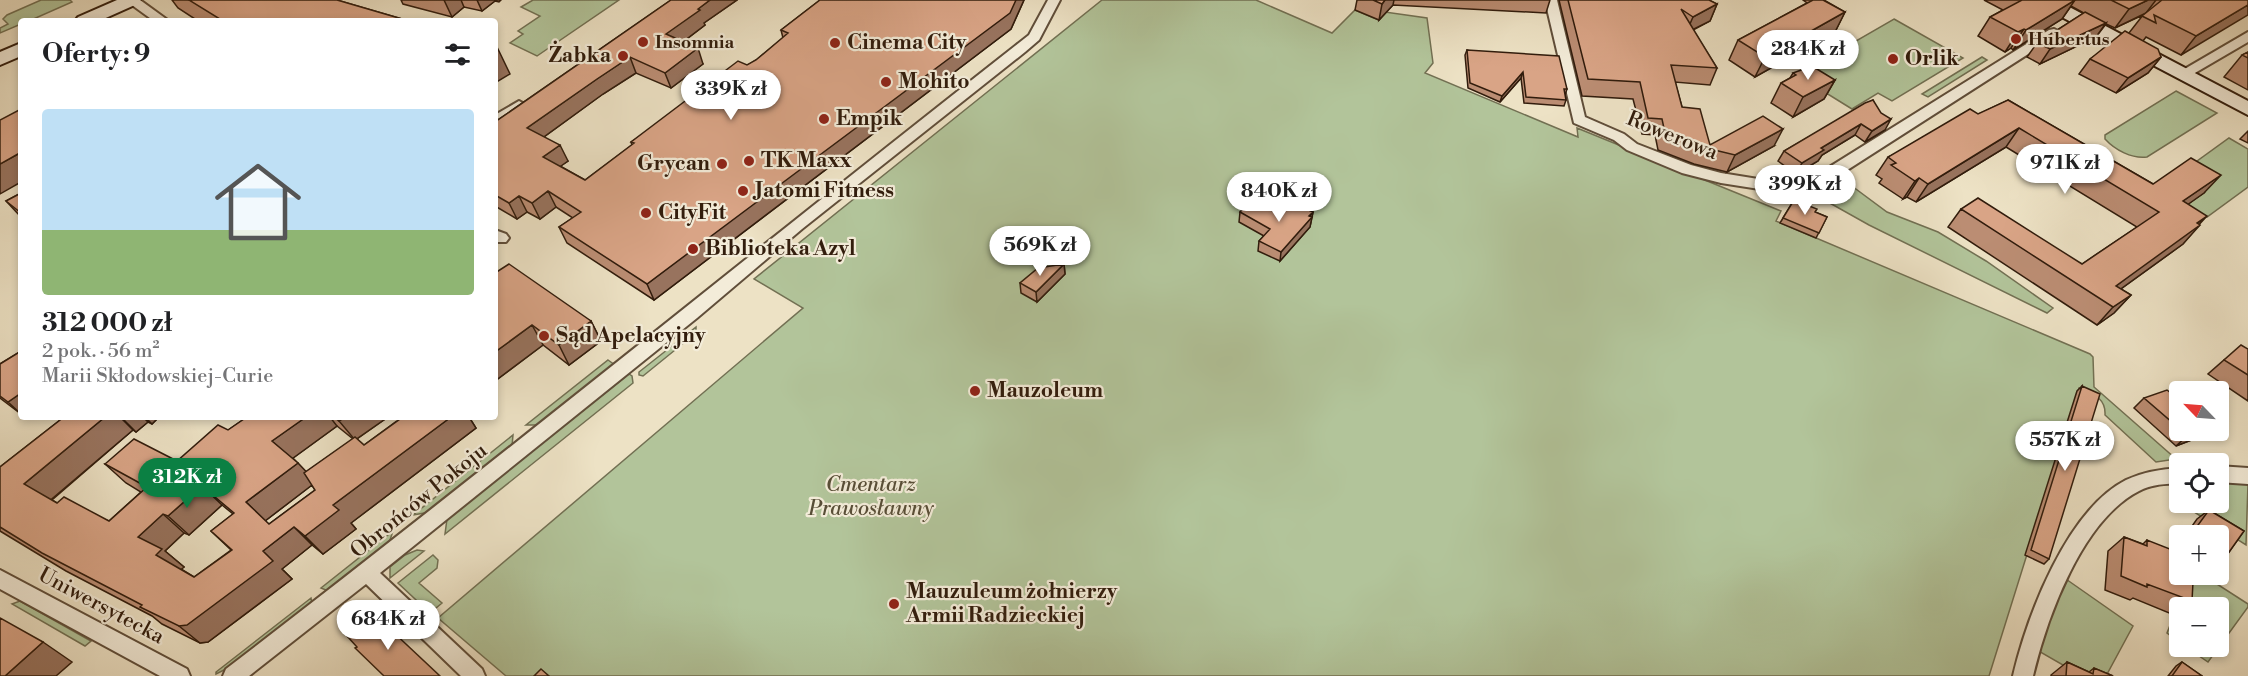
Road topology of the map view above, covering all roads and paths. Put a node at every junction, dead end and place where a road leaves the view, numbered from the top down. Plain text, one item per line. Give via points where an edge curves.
1 (131, 0) edge
2 (1054, 0) edge
3 (1551, 0) edge
4 (2043, 0) edge
5 (91, 18) edge
6 (158, 18) edge
7 (2078, 18) junction
8 (2248, 36) edge
9 (18, 50) edge
10 (0, 58) edge
11 (2183, 74) junction
12 (534, 95) edge
13 (2248, 109) edge
14 (498, 120) edge
15 (2229, 475) edge
16 (2169, 476) edge
17 (2248, 476) edge
18 (367, 573) junction
19 (0, 579) edge
20 (180, 676) edge
21 (233, 676) edge
22 (475, 676) edge
23 (2023, 676) edge

1 - 5 street
1 - 6 street
2 - 18 street, Obrońców Pokoju via 1027,43
3 - 7 street, Rowerowa via 1579,120 1687,169 1787,190 1803,188 1836,170
4 - 7 street
7 - 11 street
8 - 11 street
9 - 10 street
11 - 13 street
12 - 14 street
15 - 17 street
16 - 23 street via 2148,479 2126,489 2101,510 2079,537 2060,571 2035,633
18 - 21 street, Obrońców Pokoju
18 - 22 street
19 - 20 street, Uniwersytecka

